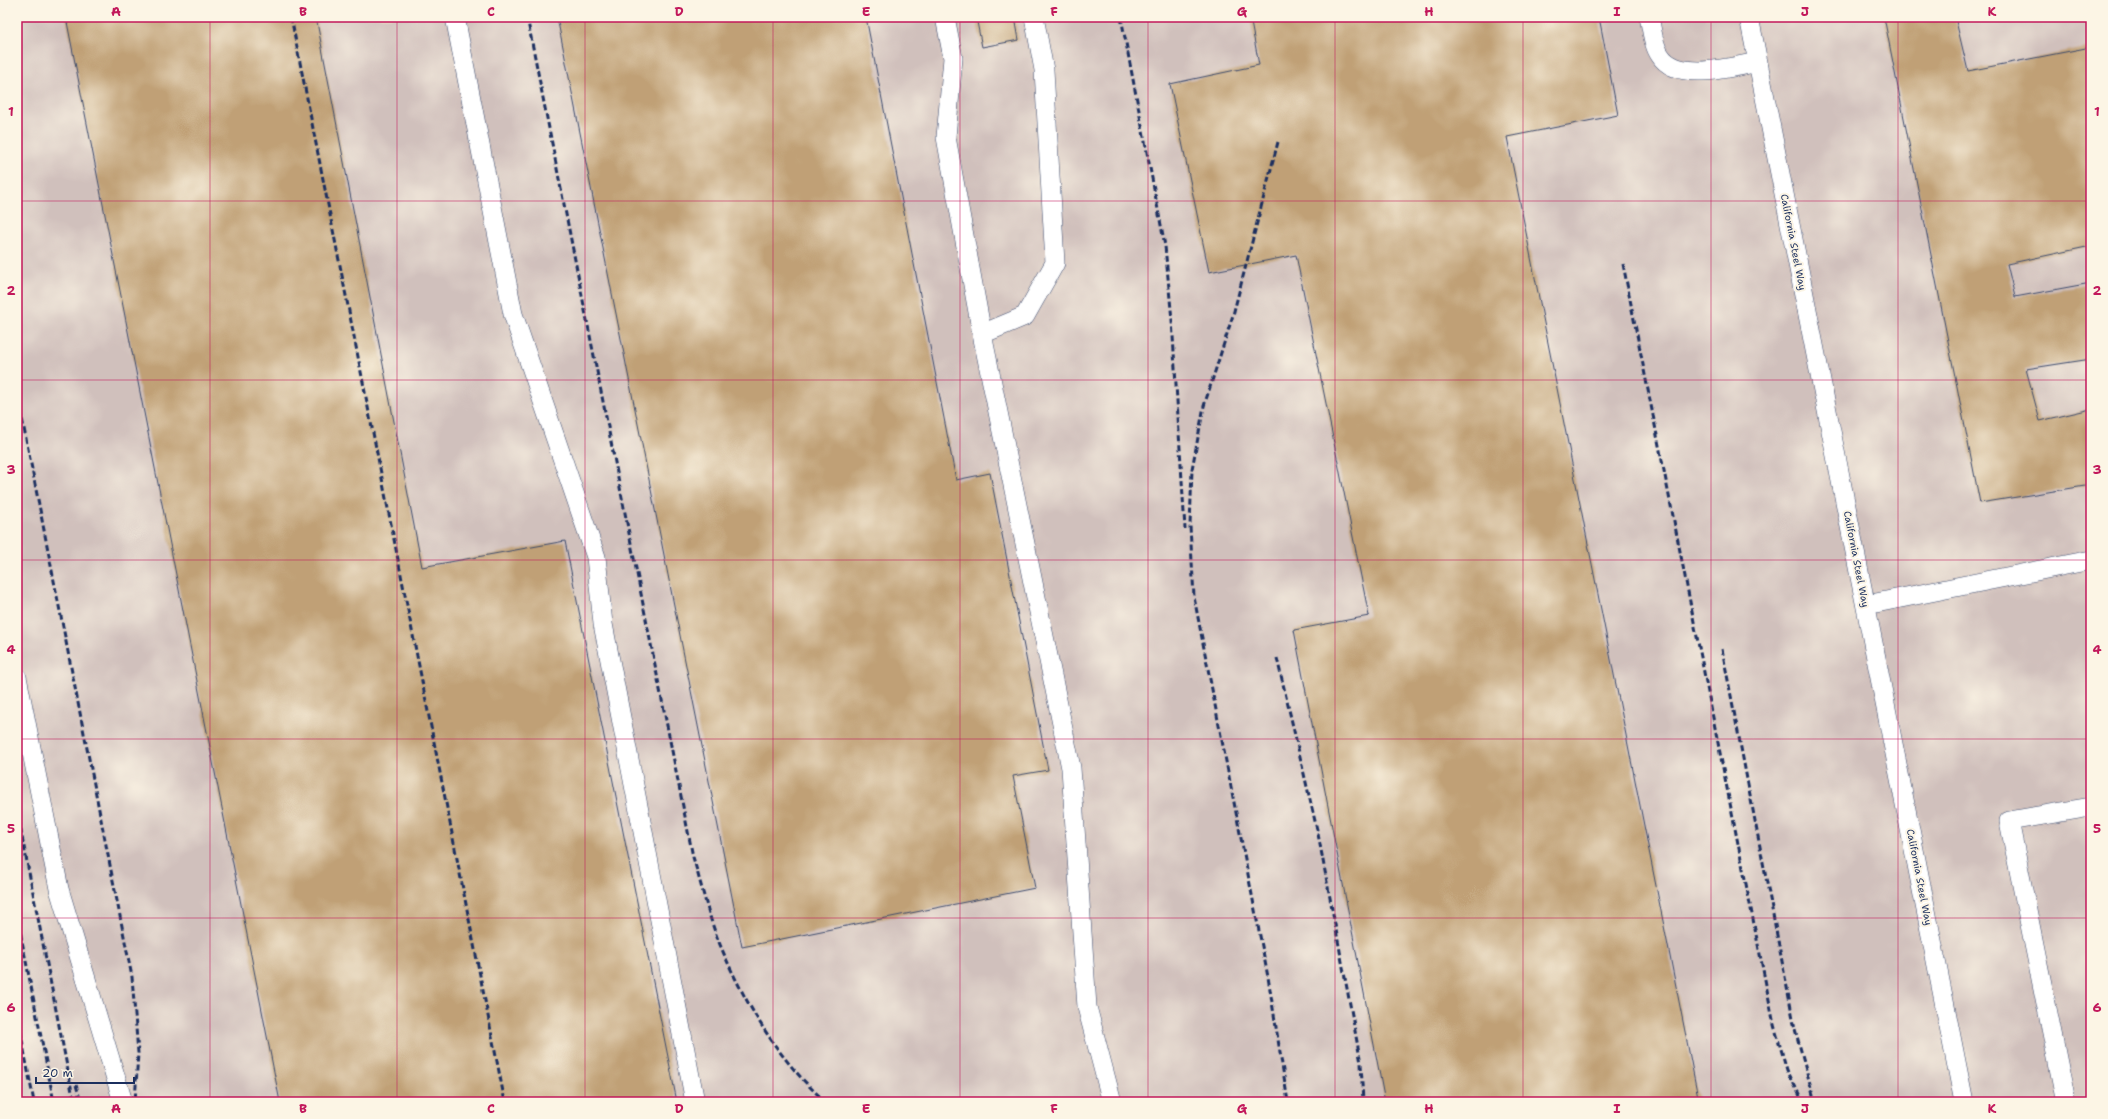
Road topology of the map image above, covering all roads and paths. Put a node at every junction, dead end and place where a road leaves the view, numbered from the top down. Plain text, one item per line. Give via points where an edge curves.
1 (455, 17) edge
2 (945, 17) edge
3 (1034, 17) edge
4 (1649, 17) edge
5 (1749, 17) edge
6 (1758, 62) junction
7 (982, 334) junction
8 (2091, 560) edge
9 (1866, 605) junction
10 (17, 677) edge
11 (2091, 807) edge
12 (123, 1102) edge
13 (695, 1102) edge
14 (1112, 1102) edge
15 (1964, 1102) edge
16 (2066, 1102) edge

1 - 13 lane via 513,314 596,557 603,624
2 - 7 lane via 953,58 946,137
3 - 7 lane via 1044,70 1055,263 1025,316
4 - 6 lane via 1660,56 1671,66 1689,72
5 - 6 lane, California Steel Way
6 - 9 lane, California Steel Way
7 - 14 lane via 1071,768 1087,1008
8 - 9 lane
9 - 15 lane, California Steel Way
10 - 12 lane via 60,889
11 - 16 lane via 2009,821

